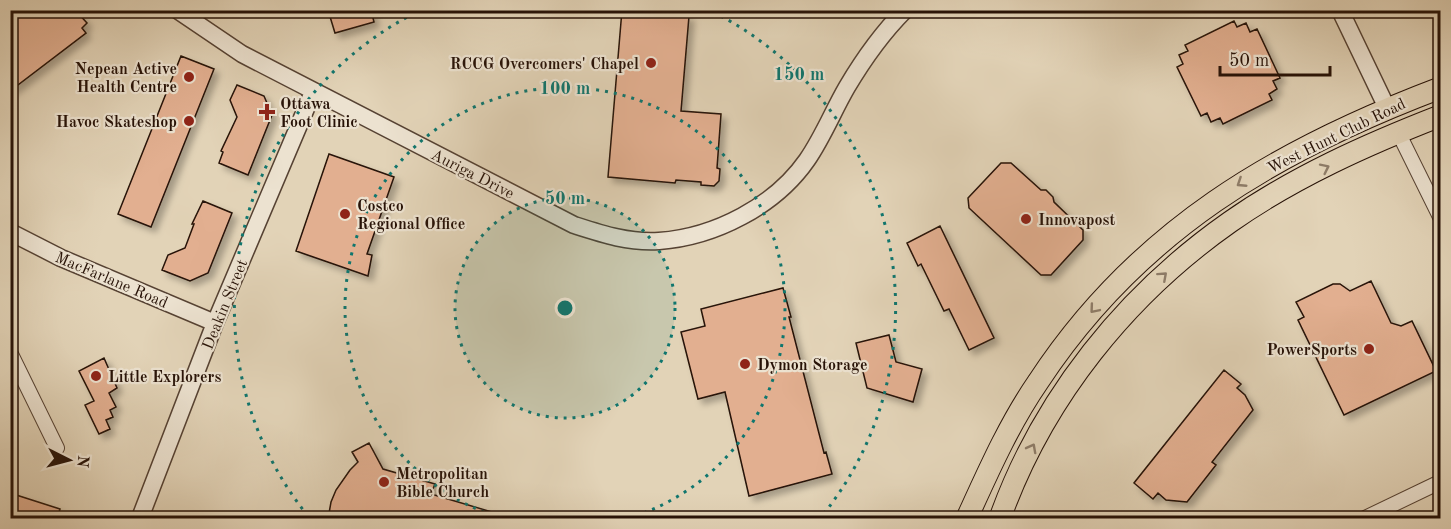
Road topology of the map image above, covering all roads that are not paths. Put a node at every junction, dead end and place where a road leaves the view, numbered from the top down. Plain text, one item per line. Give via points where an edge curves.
1 (177, 10) edge
2 (905, 10) edge
3 (1340, 10) edge
4 (1440, 88) edge
5 (314, 92) junction
6 (1387, 108) junction
7 (1440, 116) edge
8 (1398, 132) junction
9 (1440, 217) edge
10 (10, 232) edge
11 (215, 323) junction
12 (10, 352) edge
13 (57, 448) dead end
14 (1440, 482) edge
15 (140, 519) edge
16 (967, 519) edge
17 (1000, 519) edge
18 (1365, 519) edge

1 - 5 street, Auriga Drive via 242,54
2 - 5 street, Auriga Drive via 887,28 848,85 807,160 784,186 728,224 658,241 614,238 574,225
3 - 6 street
4 - 6 main road, West Hunt Club Road
5 - 11 street, Deakin Street
6 - 8 main road
6 -> 16 main road, West Hunt Club Road via 1245,180 1183,225 1132,269 1084,320 1038,381 1005,437
7 - 8 main road, West Hunt Club Road
8 - 9 street
17 -> 8 main road, West Hunt Club Road via 1021,468 1058,400 1086,359 1143,295 1232,221 1289,186
10 - 11 street, MacFarlane Road via 61,258
11 - 15 street, Deakin Street
12 - 13 street
14 - 18 street

